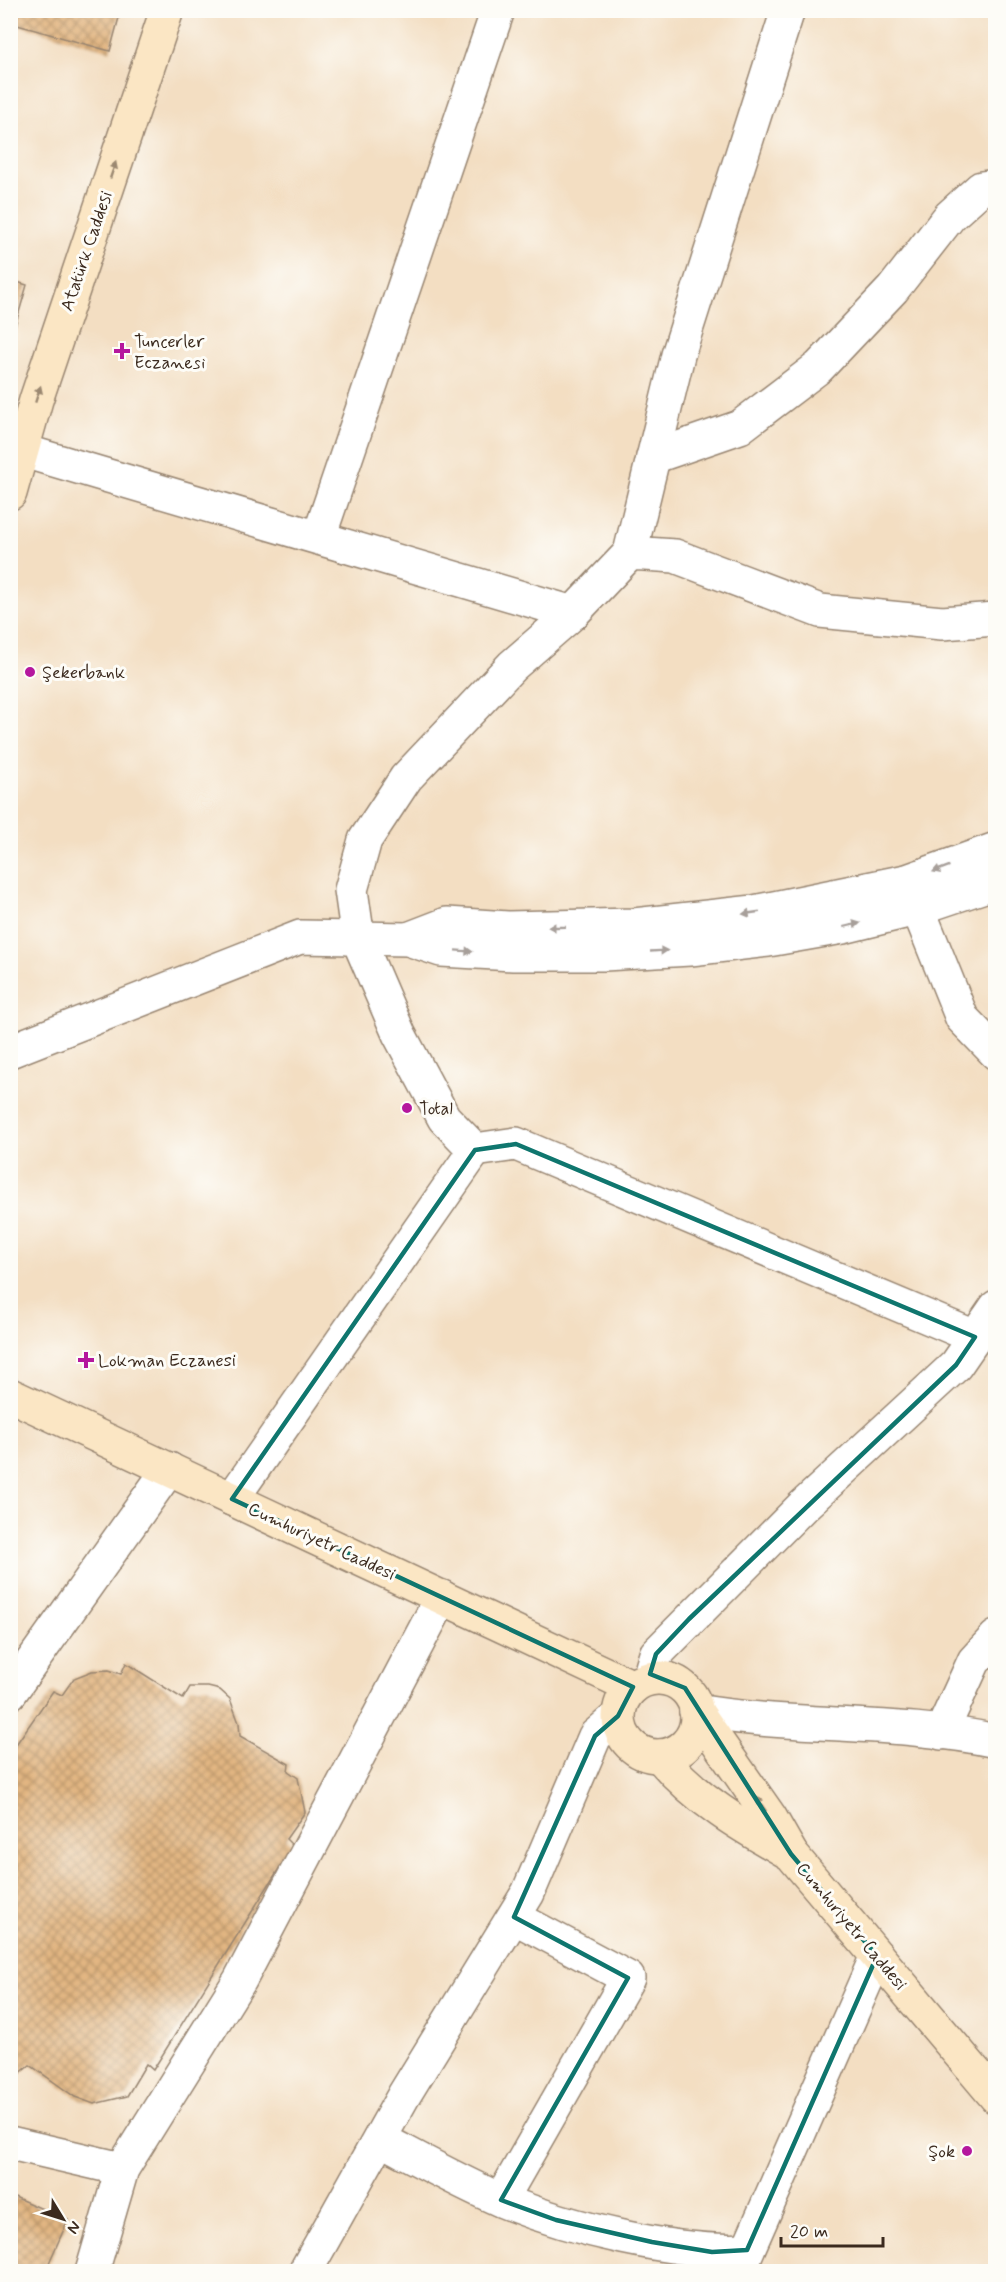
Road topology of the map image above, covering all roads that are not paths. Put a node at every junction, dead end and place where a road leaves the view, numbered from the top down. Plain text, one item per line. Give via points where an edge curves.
1 (167, 10) edge
2 (498, 10) edge
3 (788, 10) edge
4 (996, 186) edge
5 (17, 449) edge
6 (653, 457) junction
7 (10, 494) edge
8 (319, 537) junction
9 (630, 553) junction
10 (573, 613) junction
11 (996, 620) edge
12 (996, 849) edge
13 (996, 882) edge
14 (912, 895) junction
15 (358, 939) junction
16 (10, 1051) edge
17 (996, 1053) edge
18 (475, 1150) junction
19 (996, 1307) edge
20 (975, 1337) junction
21 (10, 1395) edge
22 (169, 1470) junction
23 (232, 1499) junction
24 (442, 1597) junction
25 (996, 1636) edge
26 (10, 1693) edge
27 (630, 1696) junction
28 (696, 1712) junction
29 (941, 1733) junction
30 (996, 1741) edge
31 (660, 1756) junction
32 (791, 1854) junction
33 (514, 1917) junction
34 (877, 1956) junction
35 (996, 2097) edge
36 (380, 2139) junction
37 (10, 2143) edge
38 (122, 2169) junction
39 (501, 2200) junction
40 (743, 2261) edge
41 (92, 2271) edge
42 (305, 2271) edge

5 -> 1 main road, Atatürk Caddesi
2 - 8 street
3 - 6 street via 678,355
4 - 6 street via 981,188 950,216 893,288 819,367 740,427
5 - 7 main road, Atatürk Caddesi
5 - 8 street
6 - 9 street
8 - 10 street
9 - 10 street
9 - 11 street via 675,556 820,611 942,623
10 - 15 street via 512,666 400,787 365,840 351,890
12 -> 14 street
13 - 14 street
14 - 15 street via 634,925 519,928 447,924 408,939
14 - 17 street via 962,1018
15 - 16 street via 300,937
15 - 18 street via 399,1034 444,1118
18 - 20 street via 516,1144
18 - 23 street
19 - 20 street
20 - 27 street via 956,1365 802,1507 689,1619 656,1654
21 - 22 main road, Cumhuriyetr Caddesi
22 - 23 main road, Cumhuriyetr Caddesi
22 - 26 street
23 - 24 main road, Cumhuriyetr Caddesi
24 - 27 main road, Cumhuriyetr Caddesi via 594,1669
24 - 38 street via 240,1980
25 - 29 street via 974,1661
27 - 28 main road via 674,1681 693,1699
27 - 31 main road via 626,1740 635,1749
27 - 33 street via 595,1736
28 - 29 street via 741,1719
28 - 31 main road via 691,1737 677,1750
32 -> 28 main road via 770,1817
29 - 30 street via 957,1732
31 - 32 main road, Cumhuriyetr Caddesi via 678,1779 696,1793
32 - 34 main road, Cumhuriyetr Caddesi
33 - 36 street
33 - 39 street via 628,1978
34 - 35 main road, Cumhuriyetr Caddesi
34 - 40 street
36 - 39 street
36 - 42 street
37 - 38 street
38 - 41 street
39 - 40 street via 555,2220

